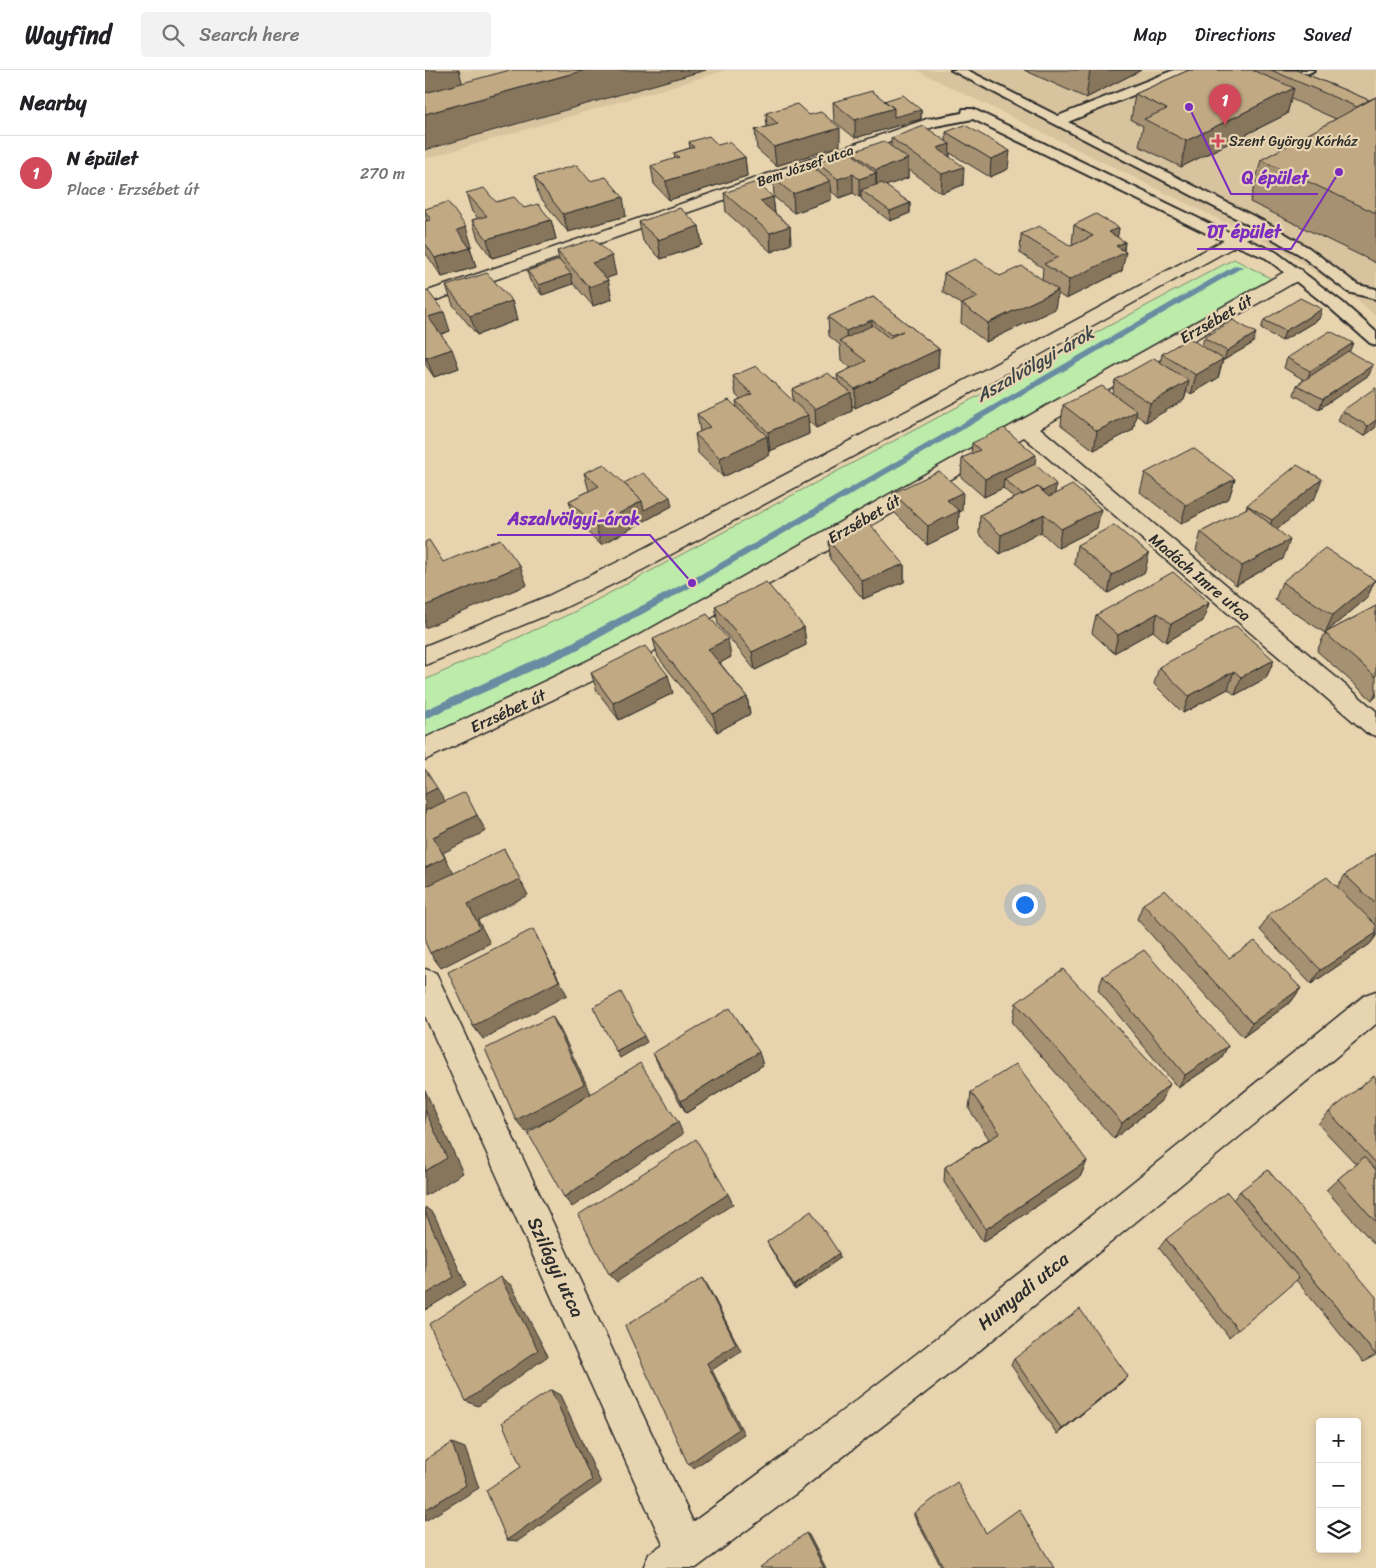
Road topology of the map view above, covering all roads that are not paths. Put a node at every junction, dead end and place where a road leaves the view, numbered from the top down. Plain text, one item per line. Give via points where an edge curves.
1 (957, 70) edge
2 (1308, 70) edge
3 (1230, 72) edge
4 (1264, 73) edge
5 (1292, 83) edge
6 (1058, 121) junction
7 (930, 123) joint
8 (1262, 226) junction
9 (1235, 239) junction
10 (1295, 274) junction
11 (1376, 294) edge
12 (425, 298) edge
13 (1376, 340) edge
14 (1025, 427) junction
15 (425, 656) edge
16 (1376, 726) edge
17 (425, 750) edge
18 (425, 983) edge
19 (1376, 1005) edge
20 (675, 1559) edge

1 - 6 lane
2 - 4 lane
3 - 6 lane via 1175,74
4 - 5 lane
6 - 8 lane
7 - 9 lane via 972,113
7 - 12 street, Bem József utca
8 - 9 lane
8 - 11 lane via 1304,251 1353,289
9 - 10 lane via 1271,256
9 - 15 street via 969,386 634,564 556,602
10 - 13 lane
10 - 14 street, Erzsébet út
14 - 16 street, Madách Imre utca
14 - 17 street, Erzsébet út via 636,649
18 - 20 street, Szilágyi utca
19 - 20 street, Hunyadi utca via 967,1337 786,1478

